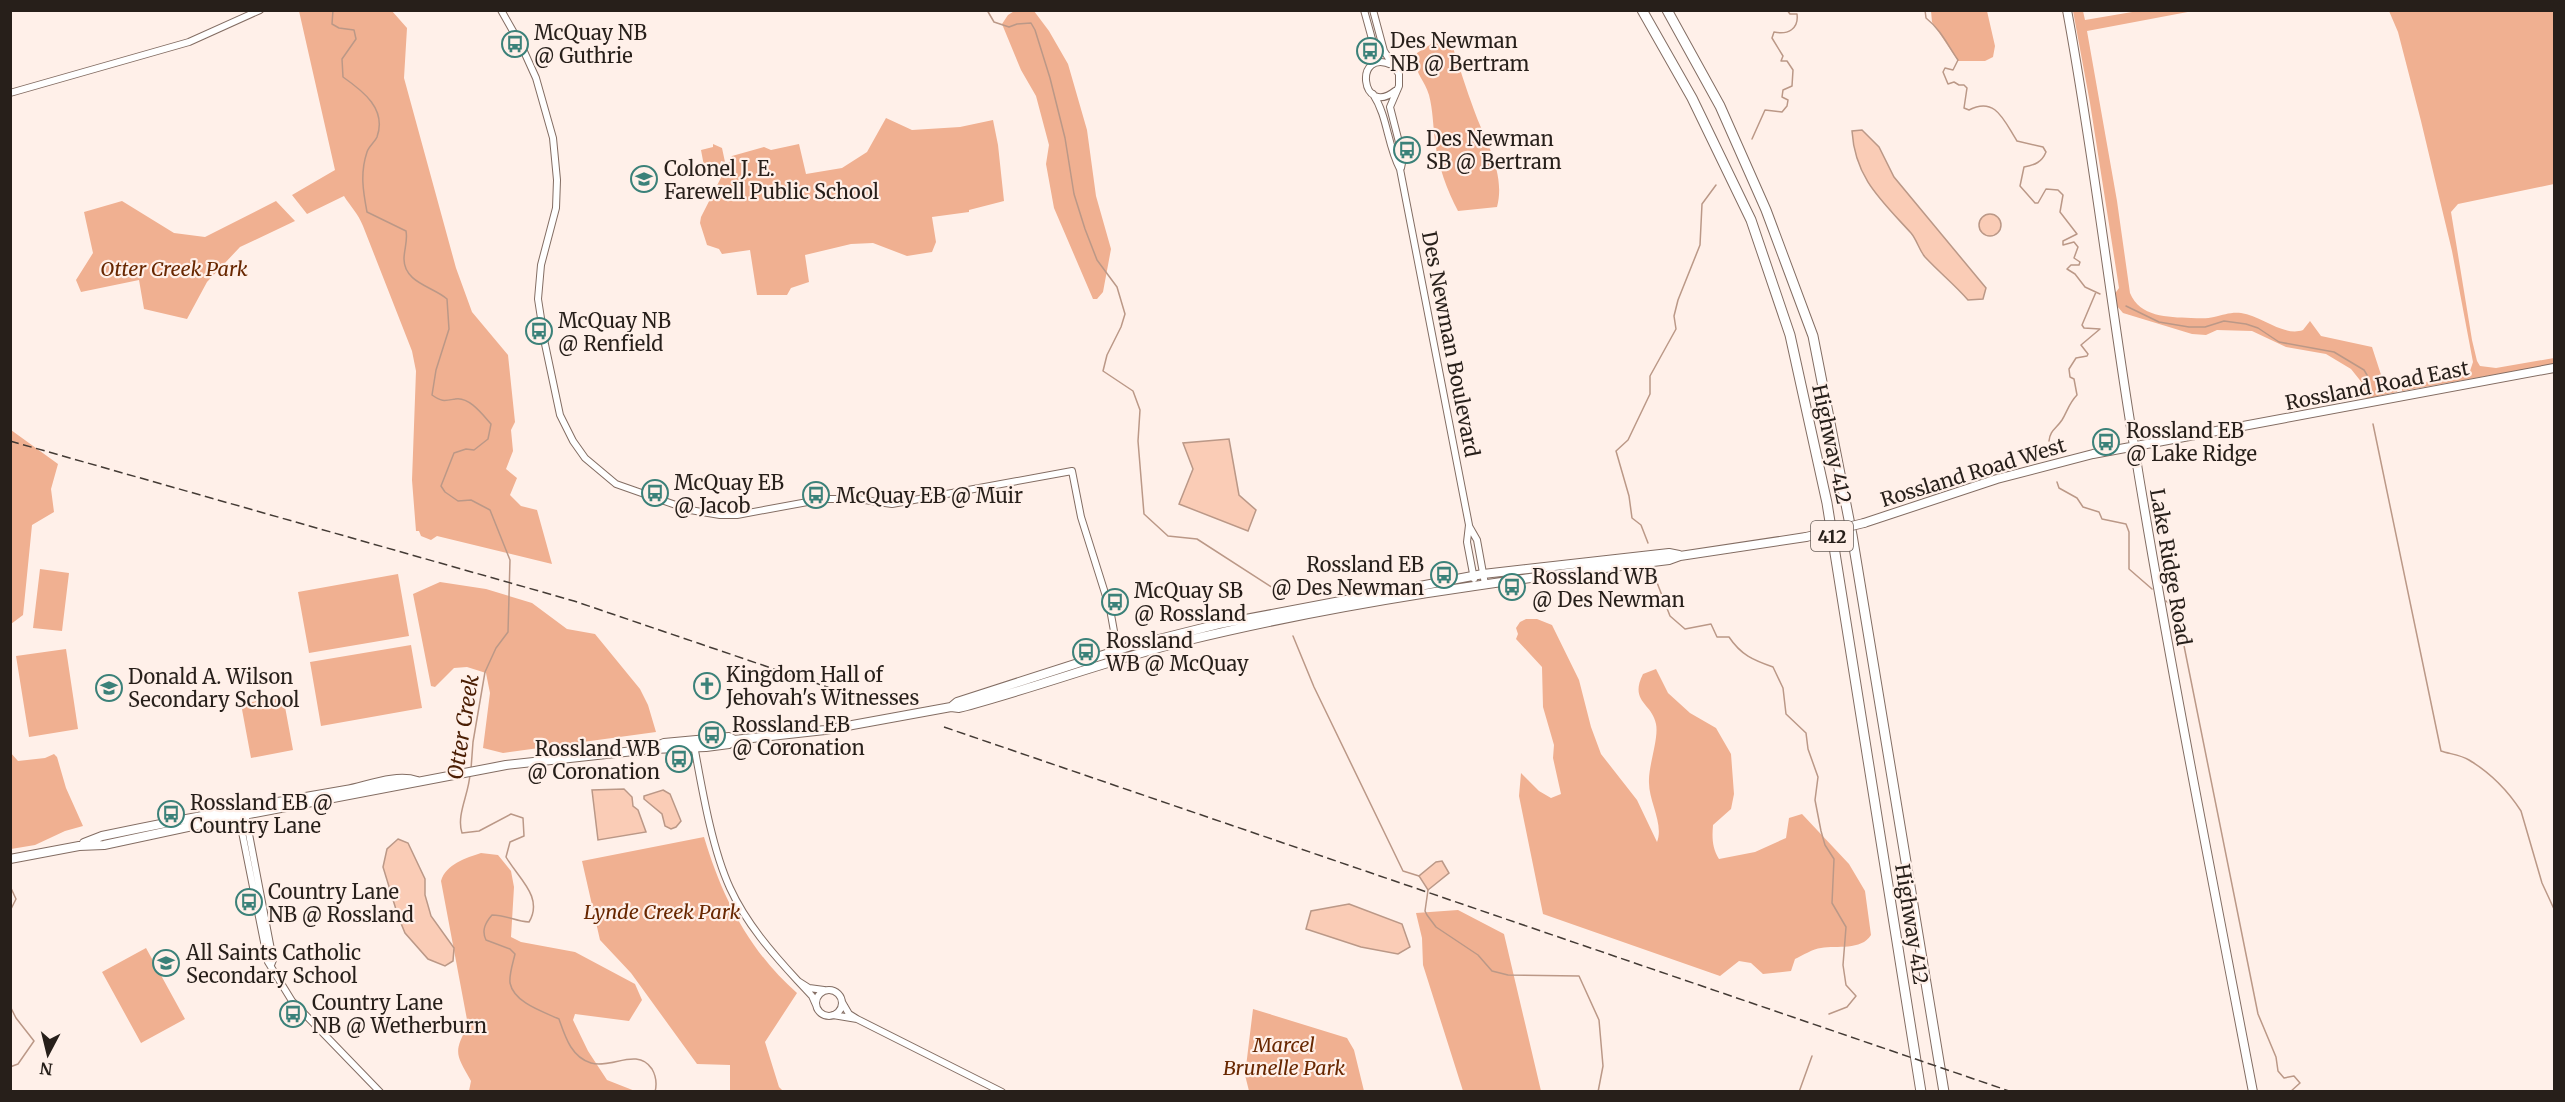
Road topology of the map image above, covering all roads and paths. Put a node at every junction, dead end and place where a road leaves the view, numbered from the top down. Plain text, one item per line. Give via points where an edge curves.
1 (260, 10) edge
2 (501, 10) edge
3 (1364, 10) edge
4 (1372, 10) edge
5 (1642, 10) edge
6 (1667, 10) edge
7 (2067, 10) edge
8 (1392, 65) junction
9 (1371, 66) junction
10 (1396, 91) junction
11 (10, 93) edge
12 (1373, 94) junction
13 (1400, 169) junction
14 (2554, 368) edge
15 (2134, 446) junction
16 (1469, 525) junction
17 (1680, 556) junction
18 (1483, 574) junction
19 (1473, 575) junction
20 (1485, 584) junction
21 (1475, 585) junction
22 (1119, 655) junction
23 (694, 745) junction
24 (241, 812) junction
25 (10, 859) edge
26 (798, 981) junction
27 (828, 990) junction
28 (841, 998) junction
29 (816, 1005) junction
30 (832, 1015) junction
31 (857, 1019) junction
32 (380, 1092) edge
33 (1002, 1092) edge
34 (1921, 1092) edge
35 (1944, 1092) edge
36 (2253, 1092) edge

1 - 11 street via 189,42
2 - 22 street via 536,78 553,138 556,208 541,265 539,307 560,415 585,458 616,484 690,510 720,515 824,499 892,504 1072,471
3 - 9 street via 1375,50
4 - 8 street
5 - 34 highway, Highway 412 / 412 via 1692,98 1751,220 1790,335 1827,503
6 - 35 highway, Highway 412 / 412 via 1729,127 1766,210 1813,336 1852,535
7 - 15 main road, Lake Ridge Road via 2087,120
8 - 9 street via 1381,62
8 - 10 street via 1400,80
9 - 12 street via 1365,79
10 - 12 street via 1385,97
10 - 13 street, Des Newman Boulevard via 1390,107 1403,158
12 - 13 street, Des Newman Boulevard
13 - 16 street, Des Newman Boulevard
14 - 15 main road, Rossland Road East
15 - 17 main road, Rossland Road West, bridge via 2038,467 1864,524
15 - 36 main road, Lake Ridge Road via 2165,631
16 - 18 street, Des Newman Boulevard via 1477,540
16 - 19 street, Des Newman Boulevard via 1467,542
17 - 18 main road, Rossland Road West via 1669,553 1608,558
17 - 20 main road, Rossland Road West
18 - 19 main road, Rossland Road West
18 - 20 street, Des Newman Boulevard
19 - 21 street, Des Newman Boulevard
19 - 22 main road, Rossland Road West via 1219,624
20 - 21 main road, Rossland Road West
21 - 22 main road, Rossland Road West
22 - 23 main road, Rossland Road West via 959,708 951,706 825,730 734,740 729,744
23 - 24 main road, Rossland Road West via 554,758 417,781 409,778 381,782
23 - 26 street via 721,865 731,890 760,937
24 - 25 main road, Rossland Road West via 102,836 79,846
24 - 32 street via 268,962 291,1001
26 - 27 street via 814,990
26 - 29 street
27 - 28 street
27 - 29 street via 818,997
28 - 30 street via 839,1010
28 - 31 street via 849,1014
29 - 30 street via 824,1015
30 - 31 street
31 - 33 street

